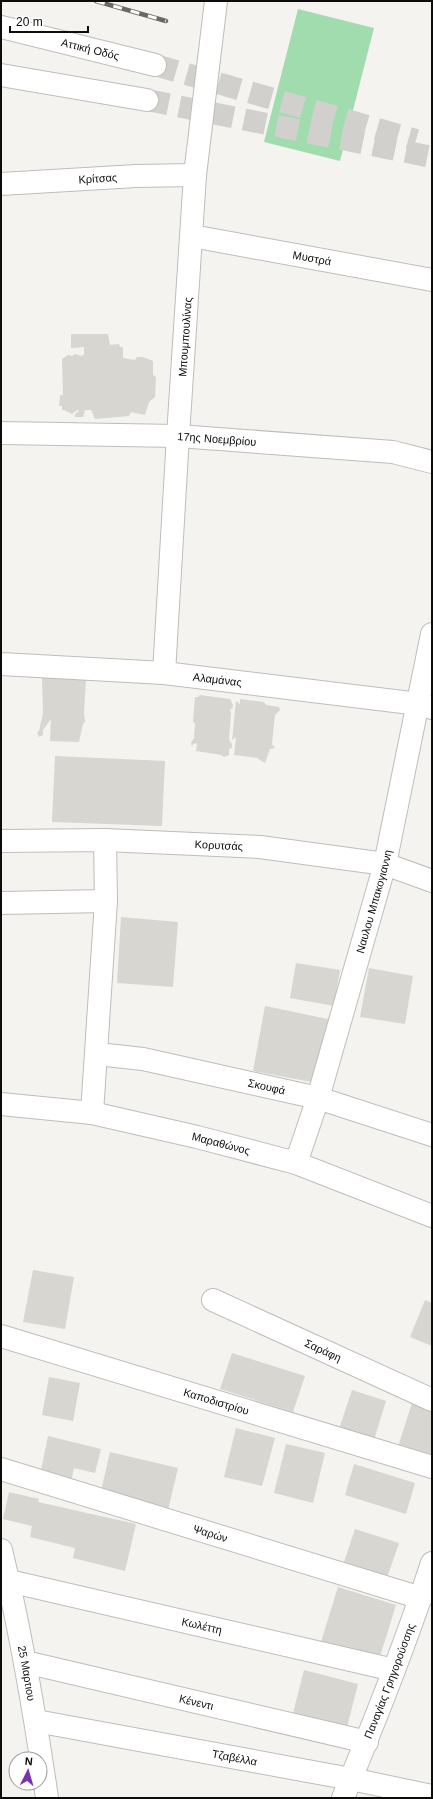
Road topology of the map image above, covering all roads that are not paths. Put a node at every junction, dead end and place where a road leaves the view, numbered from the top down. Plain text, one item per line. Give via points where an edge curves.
1 (216, 1) edge
2 (1, 27) edge
3 (155, 65) tunnel mouth
4 (1, 75) edge
5 (147, 100) tunnel mouth
6 (195, 175) junction
7 (1, 184) edge
8 (192, 236) junction
9 (432, 280) edge
10 (1, 433) edge
11 (178, 436) junction
12 (432, 462) edge
13 (432, 634) edge
14 (1, 664) edge
15 (164, 673) junction
16 (425, 706) edge
17 (105, 840) junction
18 (1, 841) edge
19 (385, 864) junction
20 (432, 881) edge
21 (106, 901) junction
22 (1, 903) edge
23 (97, 1054) junction
24 (318, 1098) junction
25 (1, 1104) edge
26 (92, 1113) junction
27 (432, 1134) edge
28 (296, 1163) junction
29 (432, 1216) edge
30 (213, 1300) dead end
31 (1, 1336) edge
32 (432, 1400) edge
33 (432, 1467) edge
34 (1, 1469) edge
35 (1, 1550) edge
36 (432, 1563) edge
37 (9, 1581) junction
38 (421, 1598) junction
39 (25, 1662) junction
40 (394, 1670) junction
41 (36, 1721) junction
42 (367, 1742) junction
43 (347, 1788) edge
44 (432, 1796) edge
45 (47, 1798) edge

1 - 6 main road, Μπουμπουλίνας
2 - 3 main road, Αττική Οδός
4 - 5 main road
6 - 7 main road, Κρίτσας
6 - 8 main road, Μπουμπουλίνας
8 - 9 main road, Μυστρά
8 - 11 main road, Μπουμπουλίνας
10 - 11 main road, 17ης Νοεμβρίου
11 - 12 main road, 17ης Νοεμβρίου via 393,452
11 - 15 main road, Μπουμπουλίνας
13 - 16 main road, Ναυλου Μπακογιαννη
14 - 15 main road, Αλαμάνας
15 - 16 main road, Αλαμάνας
16 - 19 main road, Ναυλου Μπακογιαννη
17 - 18 main road, Κορυτσάς
17 - 19 main road, Κορυτσάς via 260,847
17 - 21 main road
19 - 20 main road, Κορυτσάς
19 - 24 main road, Ναυλου Μπακογιαννη
21 - 22 main road
21 - 23 main road
23 - 24 main road, Σκουφά via 142,1059
23 - 26 main road
24 - 27 main road, Σκουφά
24 - 28 main road, Ναυλου Μπακογιαννη
25 - 26 main road, Μαραθώνος
26 - 28 main road, Μαραθώνος
28 - 29 main road, Μαραθώνος
30 - 32 main road, Σαράφη
31 - 33 main road, Καποδιστρίου
34 - 38 main road, Ψαρών
35 - 37 main road, 25 Μαρτιου
36 - 38 main road, Παναγίας Γρηγορούσσης
37 - 39 main road, 25 Μαρτιου
37 - 40 main road, Κωλέττη
38 - 40 main road, Παναγίας Γρηγορούσσης
39 - 41 main road, 25 Μαρτιου
39 - 42 main road, Κένεντι
40 - 42 main road, Παναγίας Γρηγορούσσης
41 - 43 main road, Τζαβέλλα
41 - 45 main road, 25 Μαρτιου
42 - 43 main road, Παναγίας Γρηγορούσσης
43 - 44 main road, Τζαβέλλα

